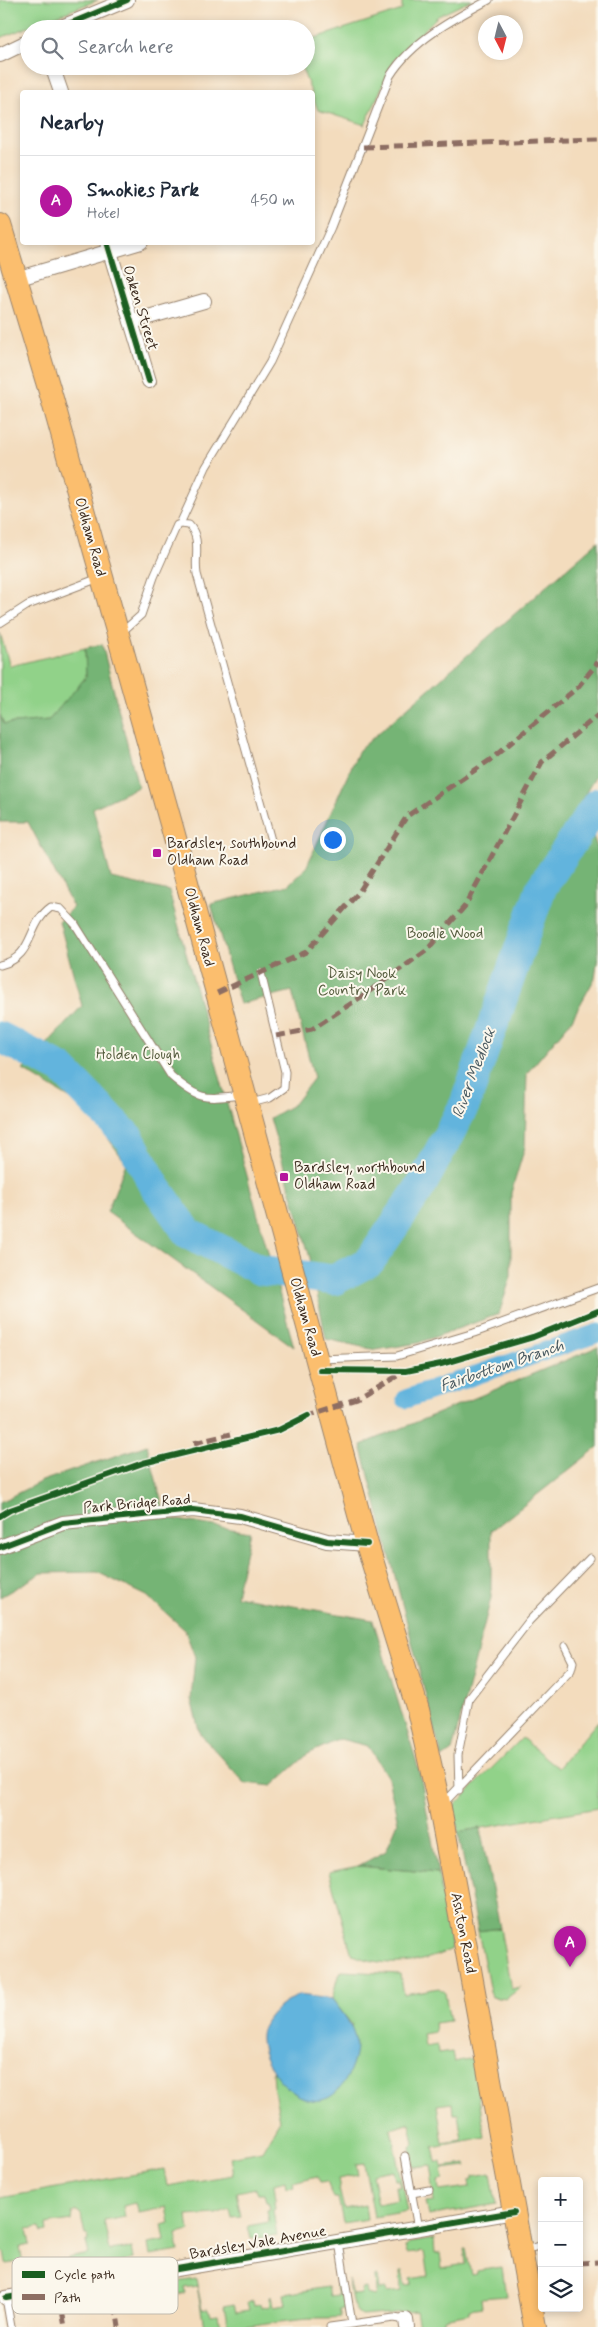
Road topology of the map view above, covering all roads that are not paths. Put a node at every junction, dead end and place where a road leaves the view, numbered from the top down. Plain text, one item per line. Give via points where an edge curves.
1 (127, 0) edge
2 (489, 0) edge
3 (79, 20) edge
4 (20, 45) edge
5 (0, 55) edge
6 (55, 75) edge
7 (60, 90) edge
8 (0, 225) edge
9 (121, 245) edge
10 (109, 247) edge
11 (16, 279) junction
12 (204, 302) dead end
13 (131, 322) junction
14 (149, 381) dead end
15 (180, 524) junction
16 (101, 578) junction
17 (0, 622) edge
18 (118, 635) junction
19 (272, 844) dead end
20 (0, 965) edge
21 (261, 973) dead end
22 (246, 1099) junction
23 (598, 1288) edge
24 (317, 1359) junction
25 (367, 1544) junction
26 (0, 1547) edge
27 (590, 1558) dead end
28 (565, 1646) dead end
29 (459, 1790) junction
30 (440, 1808) junction
31 (405, 2156) dead end
32 (428, 2190) dead end
33 (412, 2193) junction
34 (514, 2212) junction
35 (418, 2229) junction
36 (339, 2242) junction
37 (532, 2248) edge
38 (178, 2269) edge
39 (12, 2297) edge
40 (6, 2298) joint
41 (407, 2323) edge
42 (352, 2324) junction
43 (11, 2327) edge
44 (330, 2327) edge
45 (535, 2327) edge

1 - 3 street
2 - 15 lane via 430,36 390,76 330,228 270,362 206,467
4 - 5 street
6 - 7 street
8 - 11 highway, Oldham Road
9 - 10 street
10 - 11 street
10 - 13 street, Oaken Street
11 - 16 highway, Oldham Road
12 - 13 street
13 - 14 street, Oaken Street
15 - 18 lane via 173,532 141,615
15 - 19 lane via 190,526 197,543 197,574
16 - 17 lane via 28,605
16 - 18 highway, Oldham Road
18 - 22 highway, Oldham Road
20 - 22 lane via 19,957 42,913 51,907 61,909 75,924 171,1076 190,1092 210,1098
21 - 22 lane via 285,1072 284,1088 270,1098
22 - 24 highway, Oldham Road
23 - 24 lane via 474,1333 397,1356
24 - 25 highway, Oldham Road
25 - 26 street, Park Bridge Road via 327,1541 240,1516 193,1510 64,1523
25 - 30 highway, Ashton Road via 418,1710
27 - 29 lane via 529,1621 469,1699 458,1755
28 - 29 lane via 573,1662 571,1670
29 - 30 lane
30 - 34 highway, Ashton Road
31 - 33 lane
32 - 33 lane
33 - 35 lane
34 - 35 street, Bardsley Vale Avenue
34 - 37 highway, Ashton Road
35 - 36 street, Bardsley Vale Avenue
36 - 38 street, Bardsley Vale Avenue
36 - 42 lane
37 - 45 highway, Ashton Road
39 - 40 street, Bardsley Vale Avenue
40 - 43 lane
41 - 42 lane via 394,2318
42 - 44 lane

